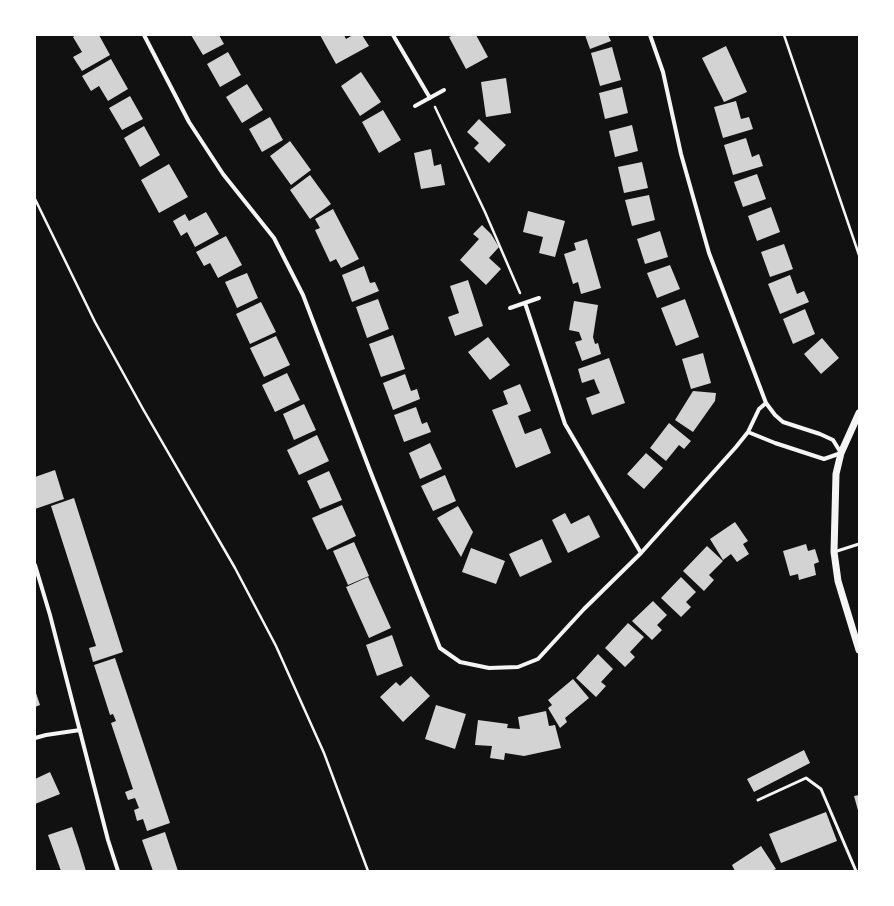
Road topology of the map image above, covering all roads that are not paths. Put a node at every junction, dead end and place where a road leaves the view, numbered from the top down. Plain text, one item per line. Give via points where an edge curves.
1 (144, 35) edge
2 (393, 35) edge
3 (650, 35) edge
4 (444, 90) dead end
5 (430, 98) junction
6 (415, 106) dead end
7 (540, 298) dead end
8 (524, 303) junction
9 (510, 308) dead end
10 (766, 403) junction
11 (859, 413) edge
12 (748, 432) junction
13 (841, 453) junction
14 (859, 544) edge
15 (834, 552) junction
16 (641, 553) junction
17 (35, 564) edge
18 (859, 650) edge
19 (80, 730) junction
20 (35, 738) edge
21 (758, 800) dead end
22 (118, 871) edge
23 (856, 871) edge

1 - 16 street via 189,122 223,174 274,238 303,295 440,648 460,662 489,668 518,667 538,659
2 - 5 street
3 - 10 street via 663,72 681,154 709,253
4 - 5 street
5 - 6 street
7 - 8 street
8 - 9 street
8 - 16 street via 565,424
10 - 12 street via 759,409
10 - 13 street via 783,422 833,440
11 - 13 street
12 - 13 street via 824,459
12 - 16 street
13 - 15 street via 836,474
14 - 15 lane
15 - 18 street via 838,581
17 - 19 street
19 - 20 street
19 - 22 street
21 - 23 lane via 806,778 821,789

